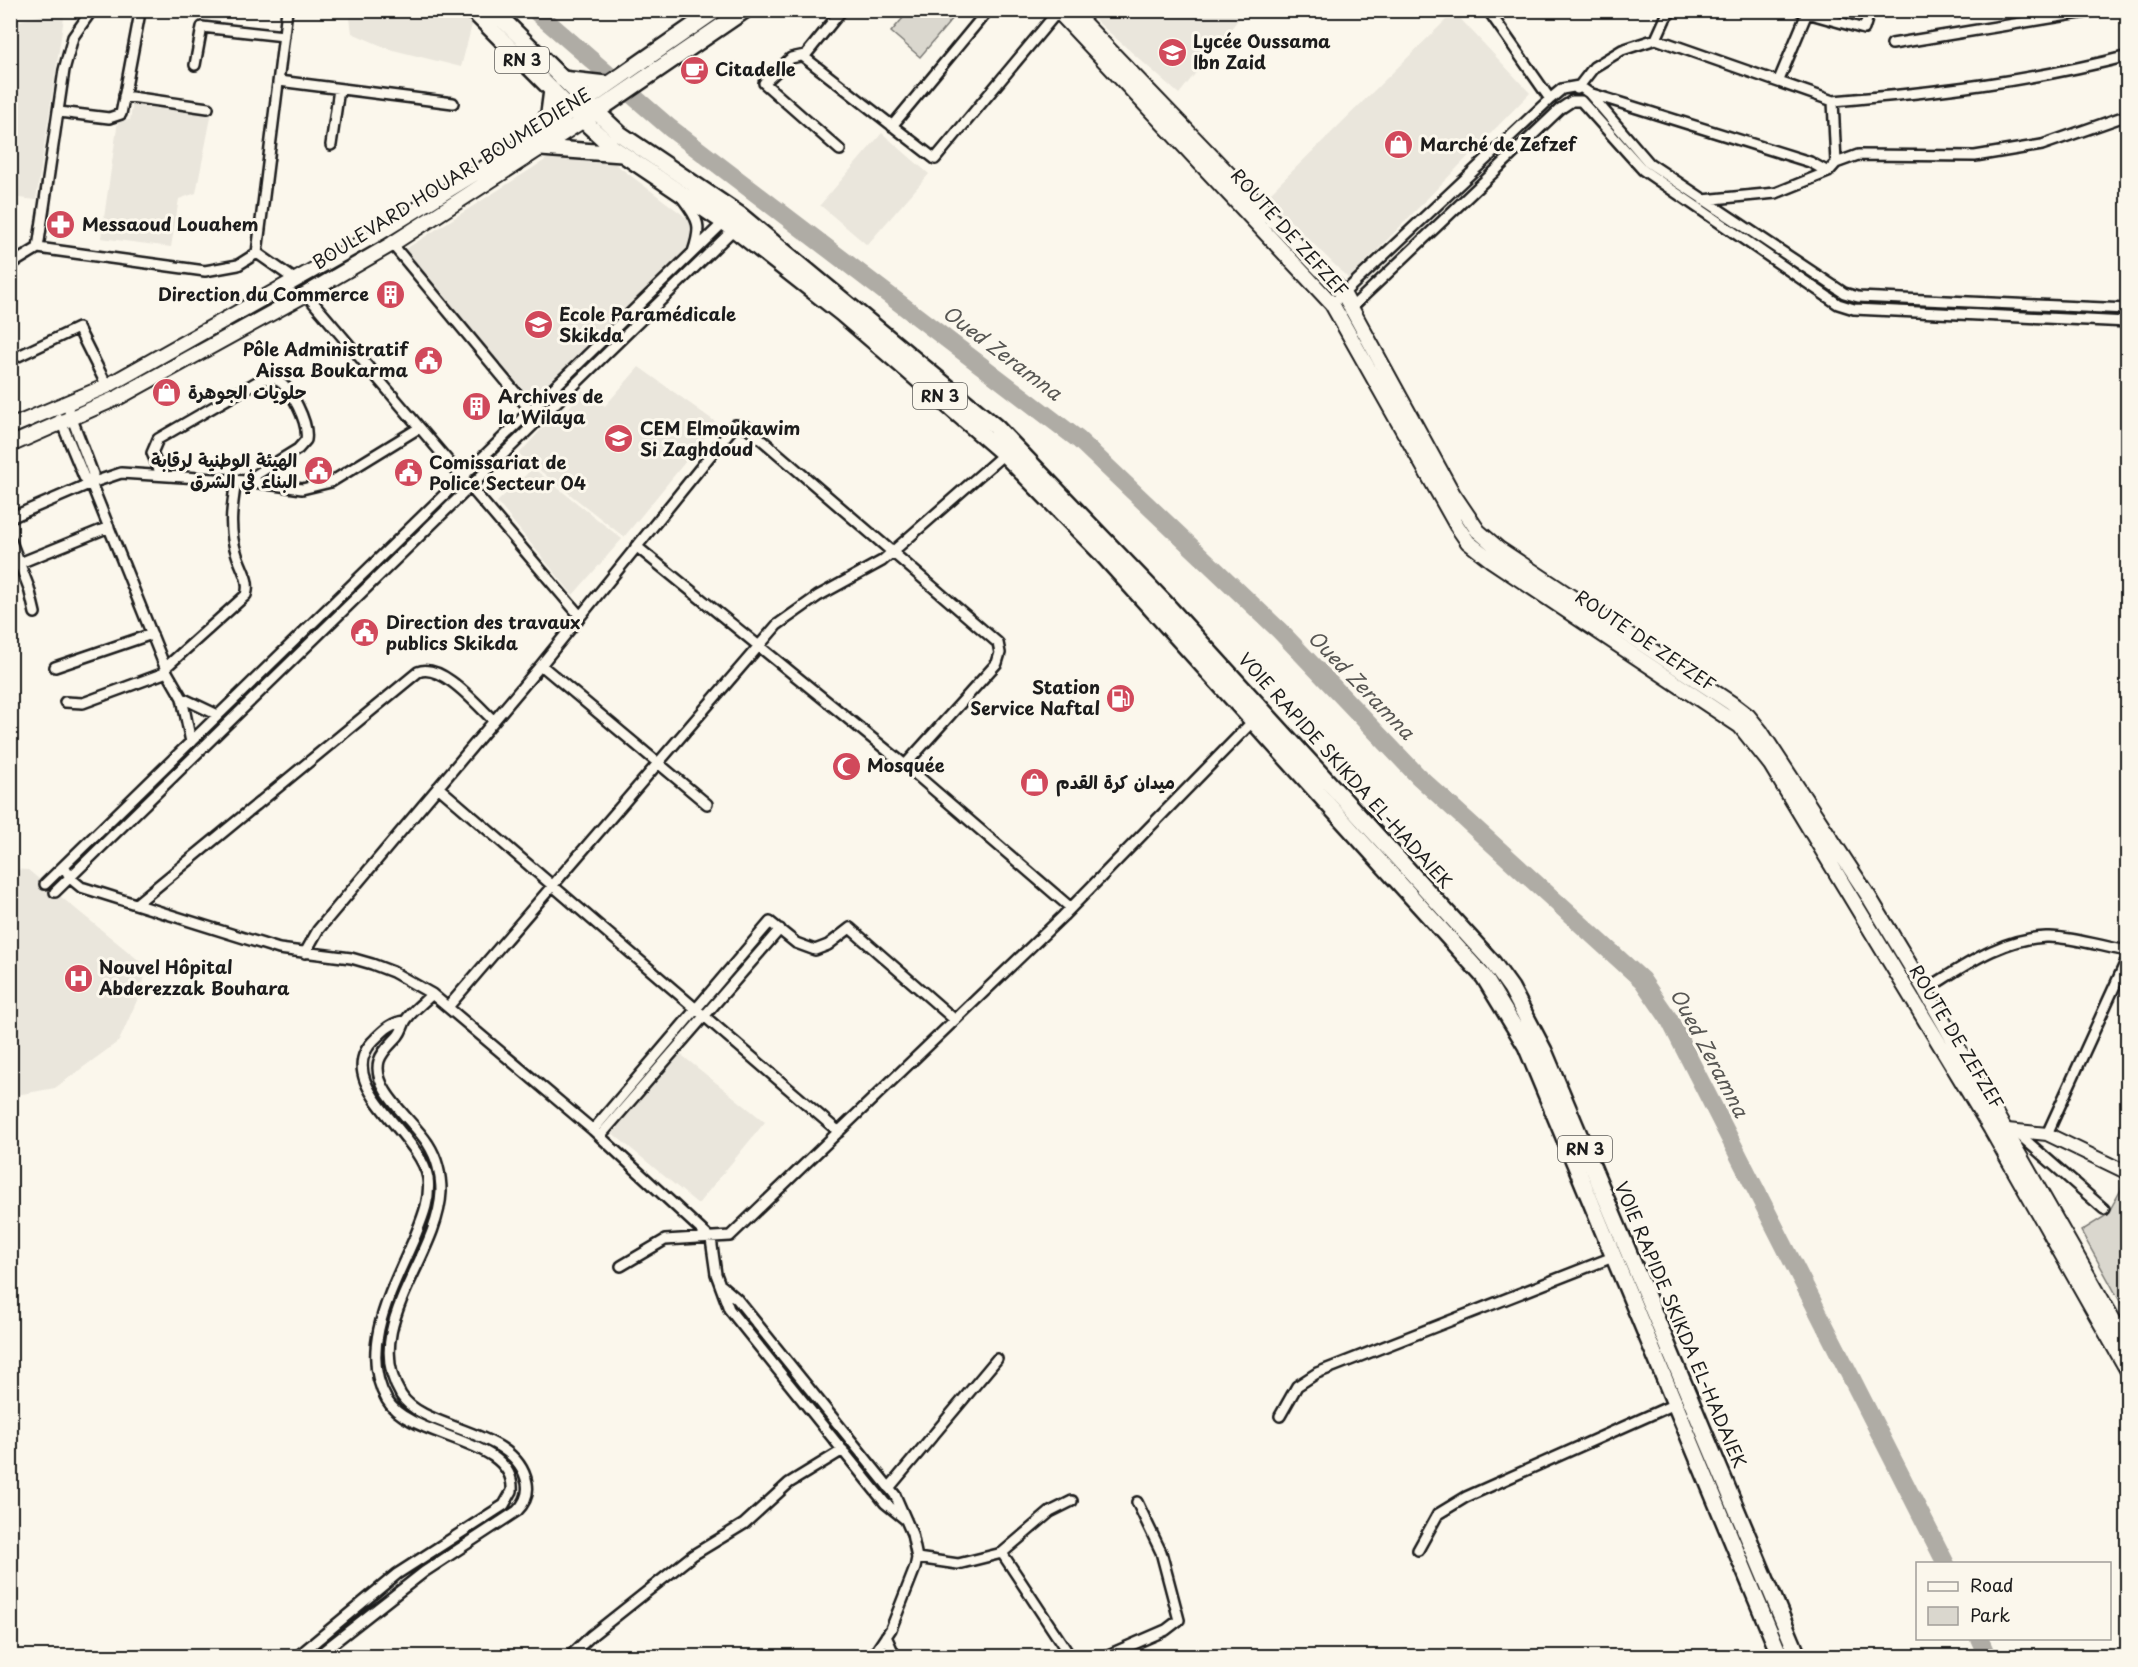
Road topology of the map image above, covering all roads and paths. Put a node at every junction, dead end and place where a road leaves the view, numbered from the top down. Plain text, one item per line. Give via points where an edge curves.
1 (92, 10) edge
2 (287, 10) edge
3 (472, 10) edge
4 (493, 10) edge
5 (716, 10) edge
6 (745, 10) edge
7 (842, 10) edge
8 (988, 10) edge
9 (1488, 10) edge
10 (1673, 10) edge
11 (1870, 10) edge
12 (2099, 10) edge
13 (1061, 11) edge
14 (1803, 12) edge
15 (139, 18) dead end
16 (284, 36) junction
17 (1656, 39) junction
18 (1892, 44) dead end
19 (805, 55) junction
20 (2127, 56) edge
21 (195, 65) dead end
22 (1779, 80) junction
23 (279, 81) junction
24 (557, 84) junction
25 (606, 84) junction
26 (1579, 86) junction
27 (339, 89) junction
28 (1589, 93) junction
29 (124, 96) junction
30 (617, 98) junction
31 (1551, 99) junction
32 (584, 100) junction
33 (1833, 101) junction
34 (453, 103) dead end
35 (208, 108) dead end
36 (1560, 110) junction
37 (58, 112) junction
38 (596, 112) junction
39 (577, 115) junction
40 (2127, 116) edge
41 (892, 126) junction
42 (540, 141) junction
43 (331, 145) dead end
44 (628, 148) junction
45 (840, 150) dead end
46 (1836, 163) junction
47 (1828, 172) junction
48 (675, 190) junction
49 (1703, 200) junction
50 (734, 220) junction
51 (392, 244) junction
52 (38, 248) junction
53 (258, 253) junction
54 (693, 253) junction
55 (10, 265) edge
56 (294, 279) junction
57 (1343, 293) junction
58 (306, 294) junction
59 (1332, 304) junction
60 (1352, 307) junction
61 (2127, 309) edge
62 (1341, 318) junction
63 (2127, 322) edge
64 (10, 360) edge
65 (107, 386) junction
66 (61, 406) junction
67 (531, 411) junction
68 (67, 422) junction
69 (10, 427) edge
70 (419, 428) junction
71 (10, 445) edge
72 (1004, 454) junction
73 (161, 474) junction
74 (462, 478) junction
75 (236, 481) junction
76 (246, 481) junction
77 (91, 483) junction
78 (470, 487) junction
79 (10, 519) edge
80 (109, 527) junction
81 (10, 539) edge
82 (636, 546) junction
83 (892, 553) junction
84 (21, 562) junction
85 (10, 567) edge
86 (35, 613) dead end
87 (580, 616) junction
88 (152, 634) junction
89 (758, 645) junction
90 (541, 665) junction
91 (56, 667) dead end
92 (166, 670) junction
93 (182, 698) junction
94 (65, 702) dead end
95 (1264, 710) junction
96 (219, 715) junction
97 (493, 720) junction
98 (1252, 722) junction
99 (191, 742) junction
100 (657, 763) junction
101 (905, 765) junction
102 (438, 787) junction
103 (707, 804) dead end
104 (64, 866) junction
105 (70, 878) junction
106 (45, 884) dead end
107 (552, 885) junction
108 (56, 892) dead end
109 (136, 904) junction
110 (1071, 908) junction
111 (780, 929) junction
112 (2127, 951) edge
113 (305, 953) junction
114 (2127, 957) edge
115 (1925, 990) junction
116 (432, 994) junction
117 (448, 1007) junction
118 (696, 1008) junction
119 (704, 1016) junction
120 (955, 1020) junction
121 (405, 1021) junction
122 (1991, 1129) junction
123 (2010, 1130) junction
124 (839, 1132) junction
125 (596, 1133) junction
126 (2047, 1134) junction
127 (2127, 1173) edge
128 (2104, 1209) dead end
129 (711, 1239) junction
130 (1613, 1257) junction
131 (621, 1266) dead end
132 (720, 1285) junction
133 (2127, 1346) edge
134 (997, 1359) dead end
135 (2127, 1371) edge
136 (1675, 1404) junction
137 (1280, 1416) dead end
138 (843, 1450) junction
139 (514, 1460) junction
140 (503, 1467) junction
141 (889, 1488) junction
142 (1072, 1501) dead end
143 (1137, 1502) dead end
144 (906, 1520) junction
145 (1418, 1550) dead end
146 (1002, 1553) junction
147 (917, 1558) junction
148 (886, 1636) junction
149 (298, 1656) edge
150 (317, 1656) edge
151 (570, 1656) edge
152 (873, 1656) edge
153 (895, 1656) edge
154 (1070, 1656) edge
155 (1106, 1656) edge
156 (1780, 1656) edge
157 (1798, 1656) edge

1 - 37 street via 73,37
2 - 16 street
3 - 24 main road, RN 3
4 - 24 main road, RN 3
5 - 25 main road, BOULEVARD HOUARI BOUMEDIENE
6 - 30 main road, BOULEVARD HOUARI BOUMEDIENE
7 - 19 street
8 - 41 street
9 - 31 street
10 - 17 street
11 - 14 street via 1864,29
12 - 18 street
13 - 41 street via 935,159
13 - 57 main road, ROUTE DE ZEFZEF
13 - 59 main road, ROUTE DE ZEFZEF
14 - 22 street
15 - 29 street
16 - 21 street via 202,27
16 - 23 street
17 - 22 street
17 - 26 street via 1623,50 1594,67
19 - 41 street
19 - 45 street via 791,58 764,83
20 - 33 street via 2081,68 1897,96
22 - 33 street
23 - 27 street
23 - 53 street
24 - 25 main road
24 - 32 main road, RN 3
24 - 39 main road, RN 3
24 - 42 main road
25 - 32 main road, BOULEVARD HOUARI BOUMEDIENE
26 - 28 street
26 - 31 street via 1562,89
26 - 36 street
27 - 34 street
27 - 43 street
28 - 47 street via 1810,162
28 - 49 street via 1649,163
29 - 35 street
29 - 37 street via 121,114 109,118
30 - 38 main road, BOULEVARD HOUARI BOUMEDIENE
30 - 44 main road via 619,122
31 - 57 street
32 - 38 main road, RN 3
32 - 39 main road, BOULEVARD HOUARI BOUMEDIENE
33 - 46 street
36 - 60 street
36 - 63 street via 1572,101 1581,101 1643,170 1838,304 1854,309
37 - 52 street
38 - 39 main road, BOULEVARD HOUARI BOUMEDIENE
38 - 44 main road, VOIE RAPIDE SKIKDA EL-HADAIEK / RN 3
39 - 42 main road, BOULEVARD HOUARI BOUMEDIENE
39 - 44 main road, VOIE RAPIDE SKIKDA EL-HADAIEK / RN 3
40 - 46 street via 2042,145 1975,156 1858,155
42 - 44 main road
42 - 51 main road, BOULEVARD HOUARI BOUMEDIENE
42 - 56 main road, BOULEVARD HOUARI BOUMEDIENE
44 - 48 main road, VOIE RAPIDE SKIKDA EL-HADAIEK / RN 3
44 - 50 main road, VOIE RAPIDE SKIKDA EL-HADAIEK / RN 3
46 - 47 street
47 - 49 street via 1776,193
48 - 50 main road, VOIE RAPIDE SKIKDA EL-HADAIEK / RN 3
48 - 54 street via 696,216 699,227
49 - 61 street via 1844,293 1858,297
50 - 54 street
50 - 72 main road, VOIE RAPIDE SKIKDA EL-HADAIEK / RN 3
50 - 78 street
50 - 95 main road, VOIE RAPIDE SKIKDA EL-HADAIEK / RN 3 via 996,427
51 - 58 main road, BOULEVARD HOUARI BOUMEDIENE
51 - 67 street
52 - 53 street via 205,271 238,265
52 - 55 street
53 - 56 street
54 - 67 street
56 - 58 main road
56 - 65 main road, BOULEVARD HOUARI BOUMEDIENE
57 - 59 street
57 - 60 main road, ROUTE DE ZEFZEF
58 - 68 main road, BOULEVARD HOUARI BOUMEDIENE
58 - 70 street
59 - 62 main road, ROUTE DE ZEFZEF
60 - 62 street
60 - 115 main road, ROUTE DE ZEFZEF via 1478,531 1748,716 1869,897
62 - 122 main road, ROUTE DE ZEFZEF via 1468,542 1740,726 1770,765
64 - 65 street via 78,328
65 - 66 main road, BOULEVARD HOUARI BOUMEDIENE
66 - 68 street
66 - 69 main road, BOULEVARD HOUARI BOUMEDIENE
67 - 74 street
68 - 71 main road, BOULEVARD HOUARI BOUMEDIENE
68 - 77 street via 84,477
70 - 74 street
70 - 76 street via 317,488
72 - 83 street
72 - 98 main road, VOIE RAPIDE SKIKDA EL-HADAIEK / RN 3 via 1101,553
73 - 75 street
73 - 76 street via 152,453 158,439 262,379 276,379 286,388 306,426 306,440
73 - 77 street via 121,473
74 - 78 street
74 - 96 street
75 - 76 street
75 - 92 street via 232,536 248,583 246,595
77 - 79 street
77 - 80 street
78 - 87 street
78 - 105 street
80 - 84 street
80 - 88 street
81 - 84 street
82 - 83 street via 729,430 739,424
82 - 87 street
82 - 89 street
83 - 89 street via 859,576 803,605
83 - 101 street via 996,639 1000,648 997,663
84 - 85 street
84 - 86 street
87 - 90 street
88 - 91 street
88 - 92 street
89 - 100 street
89 - 101 street
90 - 97 street
90 - 100 street
92 - 93 street
92 - 94 street via 83,703
93 - 96 street
93 - 99 street
95 - 98 street
95 - 157 main road, VOIE RAPIDE SKIKDA EL-HADAIEK / RN 3 via 1493,963 1511,988 1544,1051
96 - 99 street
97 - 102 street
97 - 109 street via 439,672 418,672
98 - 110 street
98 - 130 main road, VOIE RAPIDE SKIKDA EL-HADAIEK / RN 3 via 1484,977 1526,1046
99 - 104 street
100 - 103 street
100 - 107 street
101 - 110 street
102 - 107 street
102 - 113 street via 318,930
104 - 105 street
104 - 106 street
105 - 108 street
105 - 109 street via 81,887
107 - 117 street
107 - 118 street
109 - 113 street via 266,946
110 - 120 street
111 - 118 street via 770,921
111 - 119 street
111 - 120 street via 796,943 815,950 850,928
112 - 115 street via 2048,937 2014,941 1985,953
113 - 116 street via 372,964
114 - 126 street
115 - 123 main road, ROUTE DE ZEFZEF
116 - 117 street
116 - 121 street
117 - 125 street
118 - 119 street
118 - 125 street
119 - 124 street
119 - 125 street
120 - 124 street
121 - 139 street via 381,1057 379,1081 432,1151 441,1191 435,1220 394,1324 390,1347 393,1371 400,1394 416,1409 490,1441
121 - 140 street via 391,1025 373,1041 364,1054 361,1069 369,1091 415,1148 428,1180 424,1214 380,1324 380,1382 386,1398 402,1417 475,1446
122 - 123 street
122 - 135 main road, ROUTE DE ZEFZEF
123 - 126 street
123 - 128 street
123 - 133 main road, ROUTE DE ZEFZEF
124 - 129 street via 730,1236
125 - 129 street
126 - 127 street
129 - 131 street via 665,1240
129 - 132 street
130 - 136 main road, VOIE RAPIDE SKIKDA EL-HADAIEK / RN 3
130 - 137 street via 1317,1373 1297,1386
132 - 138 street via 729,1309
132 - 141 street via 737,1299
134 - 141 street
136 - 145 street via 1466,1497 1438,1514
136 - 156 main road, VOIE RAPIDE SKIKDA EL-HADAIEK / RN 3
138 - 144 street via 885,1503
138 - 151 street via 789,1483 744,1524 693,1555
139 - 140 street
139 - 150 street via 527,1485 524,1502 517,1511 424,1572
140 - 149 street via 512,1486 504,1505 397,1574
141 - 144 street
142 - 146 street via 1050,1512
143 - 155 street via 1161,1552 1179,1620 1166,1630
144 - 147 street
146 - 147 street via 958,1564
146 - 154 street
147 - 148 street via 904,1599
148 - 152 street
148 - 153 street

